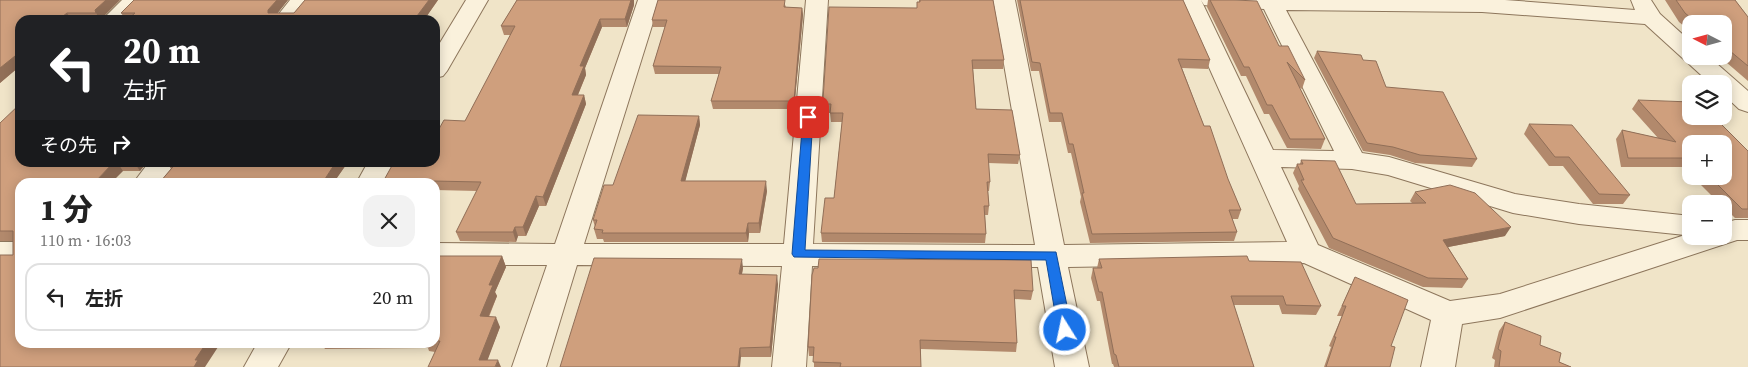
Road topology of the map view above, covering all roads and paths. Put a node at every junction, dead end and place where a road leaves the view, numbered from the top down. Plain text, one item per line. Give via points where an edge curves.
1 (135, 0) edge
2 (302, 0) edge
3 (477, 0) edge
4 (649, 0) edge
5 (817, 0) edge
6 (1004, 0) edge
7 (1190, 0) edge
8 (1212, 0) edge
9 (1380, 2) edge
10 (1272, 3) junction
11 (1646, 9) edge
12 (118, 15) edge
13 (289, 15) edge
14 (1682, 45) edge
15 (440, 63) edge
16 (1704, 65) edge
17 (1748, 104) edge
18 (1264, 158) junction
19 (1352, 160) junction
20 (160, 167) edge
21 (379, 167) edge
22 (150, 178) edge
23 (372, 178) edge
24 (1682, 225) edge
25 (1689, 245) edge
26 (1307, 252) junction
27 (0, 253) edge
28 (15, 253) edge
29 (440, 254) edge
30 (567, 254) junction
31 (798, 254) junction
32 (1052, 256) junction
33 (1448, 314) junction
34 (272, 348) edge
35 (261, 367) edge
36 (529, 367) edge
37 (789, 367) edge
38 (1072, 367) edge
39 (1438, 367) edge

1 - 12 street
2 - 13 street
3 - 15 street
4 - 30 street
5 - 31 street
6 - 32 street
7 - 18 street
8 - 10 street
9 - 10 street
9 - 11 street
10 - 19 street
11 - 14 street
16 - 17 street
18 - 19 street
18 - 26 street
19 - 24 street via 1389,166 1513,203
20 - 22 street
21 - 23 street
25 - 33 street via 1500,306
26 - 32 street
26 - 33 street
27 - 28 street
29 - 30 street
30 - 31 street
30 - 36 street
31 - 32 street
31 - 37 street
32 - 38 street
33 - 39 street
34 - 35 street

